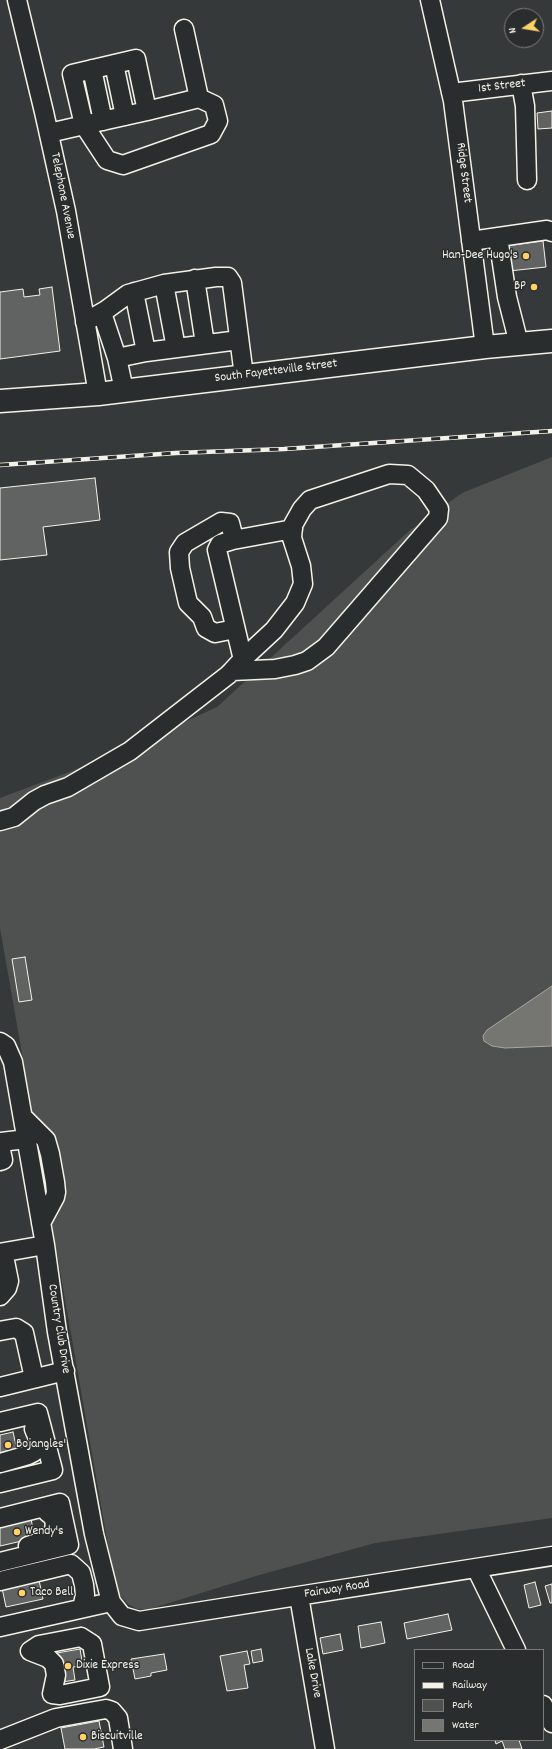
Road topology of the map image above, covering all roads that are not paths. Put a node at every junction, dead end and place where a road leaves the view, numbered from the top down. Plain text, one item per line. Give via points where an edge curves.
1 (17, 0) edge
2 (430, 0) edge
3 (184, 29) dead end
4 (114, 64) junction
5 (92, 69) junction
6 (552, 81) edge
7 (522, 84) junction
8 (451, 92) junction
9 (199, 98) junction
10 (147, 111) junction
11 (125, 116) junction
12 (103, 121) junction
13 (84, 125) junction
14 (49, 133) junction
15 (527, 180) dead end
16 (552, 232) edge
17 (498, 237) junction
18 (471, 241) junction
19 (195, 279) junction
20 (164, 284) junction
21 (134, 292) junction
22 (507, 297) junction
23 (479, 300) junction
24 (102, 313) junction
25 (85, 322) junction
26 (239, 340) junction
27 (552, 341) edge
28 (205, 344) junction
29 (519, 344) junction
30 (485, 347) junction
31 (176, 348) junction
32 (146, 352) junction
33 (117, 358) junction
34 (244, 376) junction
35 (124, 390) junction
36 (98, 394) junction
37 (0, 401) edge
38 (293, 529) junction
39 (233, 540) junction
40 (236, 629) junction
41 (237, 665) junction
42 (0, 821) edge
43 (0, 1042) edge
44 (23, 1117) junction
45 (27, 1139) junction
46 (0, 1142) edge
47 (0, 1146) edge
48 (0, 1161) edge
49 (41, 1222) junction
50 (45, 1245) junction
51 (0, 1254) edge
52 (0, 1296) edge
53 (0, 1331) edge
54 (65, 1371) junction
55 (34, 1378) junction
56 (0, 1387) edge
57 (0, 1422) edge
58 (0, 1431) edge
59 (81, 1458) junction
60 (0, 1462) edge
61 (51, 1463) junction
62 (0, 1483) edge
63 (33, 1509) junction
64 (0, 1518) edge
65 (94, 1534) junction
66 (68, 1540) junction
67 (0, 1554) edge
68 (552, 1556) edge
69 (0, 1562) edge
70 (476, 1568) junction
71 (0, 1581) edge
72 (299, 1596) junction
73 (111, 1602) junction
74 (82, 1608) junction
75 (122, 1616) joint
76 (0, 1627) edge
77 (516, 1649) edge
78 (52, 1694) joint
79 (544, 1707) edge
80 (552, 1723) edge
81 (44, 1724) junction
82 (0, 1740) edge
83 (107, 1749) edge
84 (123, 1749) edge
85 (325, 1749) edge

1 - 14 street, Telephone Avenue
2 - 8 street, Ridge Street
3 - 9 street
4 - 5 street
4 - 10 street via 136,59
4 - 11 street
5 - 12 street
5 - 13 street via 72,74
6 - 7 street, 1st Street
7 - 8 street, 1st Street
7 - 15 street
8 - 18 street, Ridge Street
9 - 10 street
9 - 13 street via 214,105 218,121 211,134 123,165 107,160
10 - 11 street
11 - 12 street
12 - 13 street
13 - 14 street
14 - 25 street, Telephone Avenue via 66,211
16 - 17 street via 547,230
17 - 18 street
17 - 22 street
18 - 23 street, Ridge Street
19 - 20 street
19 - 26 street via 228,277 232,284
19 - 28 street
20 - 21 street
20 - 31 street
21 - 24 street
21 - 32 street
22 - 23 street
22 - 29 street
23 - 30 street, Ridge Street
24 - 25 street
24 - 33 street
25 - 36 street, Telephone Avenue
26 - 28 street
26 - 34 street
27 - 29 main road, South Fayetteville Street
28 - 31 street
29 - 30 main road, South Fayetteville Street
30 - 34 main road, South Fayetteville Street
31 - 32 street
32 - 33 street
33 - 35 street
34 - 35 main road, South Fayetteville Street
35 - 36 main road, South Fayetteville Street
36 - 37 main road, South Fayetteville Street
38 - 39 street
38 - 41 street via 292,538 301,566 303,584 295,603 274,630
38 - 41 street via 302,509 310,500 389,474 408,475 426,490 438,509 438,518 326,647 307,661 295,665 275,669
39 - 40 street via 220,544 217,550
39 - 40 street via 230,523 221,522 185,543 179,552 181,575 188,603 202,617 206,628 215,633
40 - 41 street
41 - 42 street via 196,702 130,752 68,787 46,795 14,817
43 - 44 street, Country Club Drive via 6,1046 14,1062
44 - 45 street, Country Club Drive
44 - 49 street via 46,1140 56,1182 55,1197
45 - 46 street
45 - 49 street, Country Club Drive
47 - 48 street via 3,1160
49 - 50 street, Country Club Drive
50 - 51 street
50 - 54 street, Country Club Drive
51 - 52 street via 5,1261 9,1281
53 - 55 street via 16,1328 24,1333
54 - 55 street
54 - 59 street, Country Club Drive
55 - 56 street
57 - 61 street via 38,1413
58 - 60 street via 29,1426 35,1429 39,1441 37,1447 28,1455
59 - 61 street
59 - 65 street, Country Club Drive
61 - 62 street via 53,1470
63 - 64 street
63 - 66 street via 60,1503
63 - 67 street via 44,1510 52,1516 55,1521 54,1532 43,1541
65 - 66 street
65 - 73 street, Country Club Drive
66 - 69 street via 69,1545
68 - 70 street, Fairway Road
70 - 72 street, Fairway Road
70 - 77 street
71 - 74 street via 71,1564 81,1573 84,1595
72 - 75 street, Fairway Road via 139,1621
72 - 85 street, Lake Drive
73 - 74 street
73 - 75 street, Country Club Drive
74 - 76 street
78 - 78 street via 56,1675 54,1664 48,1658 30,1650 39,1645 81,1637 92,1644 100,1687 60,1695
79 - 80 street
81 - 82 street
81 - 83 street via 59,1725 103,1719 108,1722 114,1734 114,1741
81 - 84 street via 56,1718 106,1709 118,1718

